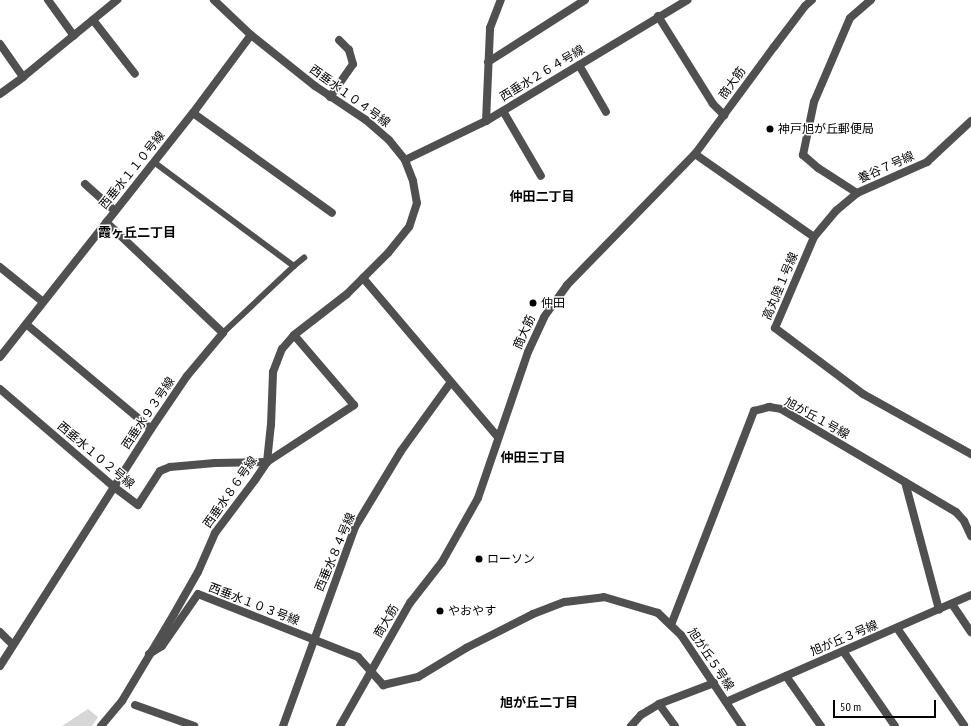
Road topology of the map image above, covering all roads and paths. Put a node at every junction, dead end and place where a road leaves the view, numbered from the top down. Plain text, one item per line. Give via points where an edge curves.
1 (48, 0) edge
2 (116, 0) edge
3 (214, 0) edge
4 (501, 0) edge
5 (585, 0) edge
6 (687, 0) edge
7 (812, 0) edge
8 (871, 0) edge
9 (658, 16) junction
10 (93, 20) junction
11 (251, 35) junction
12 (74, 36) junction
13 (339, 40) dead end
14 (0, 44) edge
15 (488, 62) junction
16 (579, 65) junction
17 (135, 74) dead end
18 (23, 77) junction
19 (0, 94) edge
20 (330, 97) junction
21 (503, 111) junction
22 (606, 112) dead end
23 (193, 113) junction
24 (724, 115) junction
25 (486, 121) junction
26 (971, 121) edge
27 (695, 154) junction
28 (405, 160) junction
29 (154, 162) junction
30 (541, 176) dead end
31 (85, 184) dead end
32 (857, 193) junction
33 (115, 211) junction
34 (332, 213) dead end
35 (106, 222) junction
36 (814, 237) junction
37 (304, 258) dead end
38 (294, 266) junction
39 (0, 267) edge
40 (363, 278) junction
41 (43, 302) junction
42 (26, 324) junction
43 (222, 333) junction
44 (294, 335) junction
45 (0, 356) edge
46 (451, 382) junction
47 (0, 389) edge
48 (151, 429) junction
49 (498, 437) junction
50 (971, 454) edge
51 (267, 462) junction
52 (905, 482) junction
53 (114, 487) junction
54 (971, 536) edge
55 (971, 595) edge
56 (952, 604) junction
57 (939, 610) junction
58 (671, 625) junction
59 (897, 628) junction
60 (0, 632) edge
61 (971, 632) edge
62 (314, 640) junction
63 (13, 645) junction
64 (843, 651) junction
65 (149, 654) junction
66 (0, 666) edge
67 (370, 671) junction
68 (786, 676) junction
69 (714, 683) junction
70 (726, 702) junction
71 (659, 704) junction
72 (135, 705) dead end
73 (966, 723) edge
74 (101, 726) edge
75 (194, 726) edge
76 (283, 726) edge
77 (340, 726) edge
78 (631, 726) edge
79 (675, 726) edge
80 (742, 726) edge
81 (821, 726) edge
82 (895, 726) edge

1 - 12 street
2 - 10 street
3 - 11 street, 西垂水１０４号線
4 - 15 street via 490,28
5 - 15 street
6 - 9 street, 西垂水２６４号線
7 - 24 street, 商大筋
8 - 32 street via 850,18 814,102 802,155
9 - 16 street, 西垂水２６４号線
9 - 24 street via 713,104
10 - 12 street
10 - 17 street
11 - 20 street, 西垂水１０４号線
11 - 23 street, 西垂水１１０号線
12 - 18 street
13 - 20 street via 349,50 353,64
14 - 18 street
15 - 25 street
16 - 21 street, 西垂水２６４号線
16 - 22 street
18 - 19 street
20 - 28 street, 西垂水１０４号線 via 366,120 389,140
21 - 25 street, 西垂水２６４号線
21 - 30 street
23 - 29 street, 西垂水１１０号線
23 - 34 street
24 - 27 street, 商大筋
25 - 28 street, 西垂水２６４号線
26 - 32 street, 養谷７号線 via 927,162
27 - 36 street
27 - 49 street, 商大筋 via 567,285 544,317 528,352
28 - 40 street, 西垂水１０４号線 via 413,181 417,203 409,227
29 - 33 street, 西垂水１１０号線
29 - 38 lane
31 - 33 street
32 - 36 street, 養谷７号線 via 837,210
33 - 35 street, 西垂水１１０号線
35 - 41 street, 西垂水１１０号線
35 - 43 street
36 - 50 street, 高丸陸１号線 via 774,328 863,394
37 - 38 lane
38 - 43 lane
39 - 41 street
40 - 44 street, 西垂水８６号線 via 347,294
40 - 46 street
41 - 42 street, 西垂水１１０号線
42 - 45 street, 西垂水１１０号線
42 - 48 street
43 - 48 street, 西垂水９３号線 via 187,376
44 - 51 street, 西垂水８６号線 via 282,349 273,372
44 - 51 street via 354,405
46 - 49 street
46 - 62 street, 西垂水８４号線 via 401,451 355,527
47 - 53 street, 西垂水１０２号線
48 - 53 street, 西垂水９３号線
49 - 67 street, 商大筋 via 478,498 442,562 410,603
51 - 53 street, 西垂水１０２号線 via 170,467 160,471 138,505
51 - 65 street, 西垂水８６号線 via 215,533 198,572
52 - 54 street, 旭が丘１号線 via 956,512 964,521
52 - 57 street
52 - 58 street, 旭が丘１号線 via 781,409 769,407 754,411
53 - 63 street, 西垂水９３号線
55 - 56 street, 旭が丘３号線
56 - 57 street, 旭が丘３号線
56 - 61 street
57 - 59 street, 旭が丘３号線
58 - 67 street, 旭が丘５号線 via 658,612 604,597 565,602 533,614 466,648 418,677 383,685
58 - 69 street, 旭が丘５号線 via 681,635
59 - 64 street, 旭が丘３号線
59 - 73 street
60 - 63 street
62 - 65 street, 西垂水１０３号線 via 198,594 162,646
62 - 67 street, 西垂水１０３号線 via 358,657
62 - 76 street, 西垂水８４号線
63 - 66 street, 西垂水９３号線
64 - 68 street, 旭が丘３号線
64 - 82 street
65 - 74 street, 西垂水８６号線 via 122,701
67 - 77 street, 商大筋
68 - 70 street, 旭が丘３号線
68 - 81 street
69 - 70 street, 旭が丘５号線
69 - 71 street
70 - 80 street, 旭が丘５号線
71 - 78 street via 641,715
71 - 79 street
72 - 75 street

